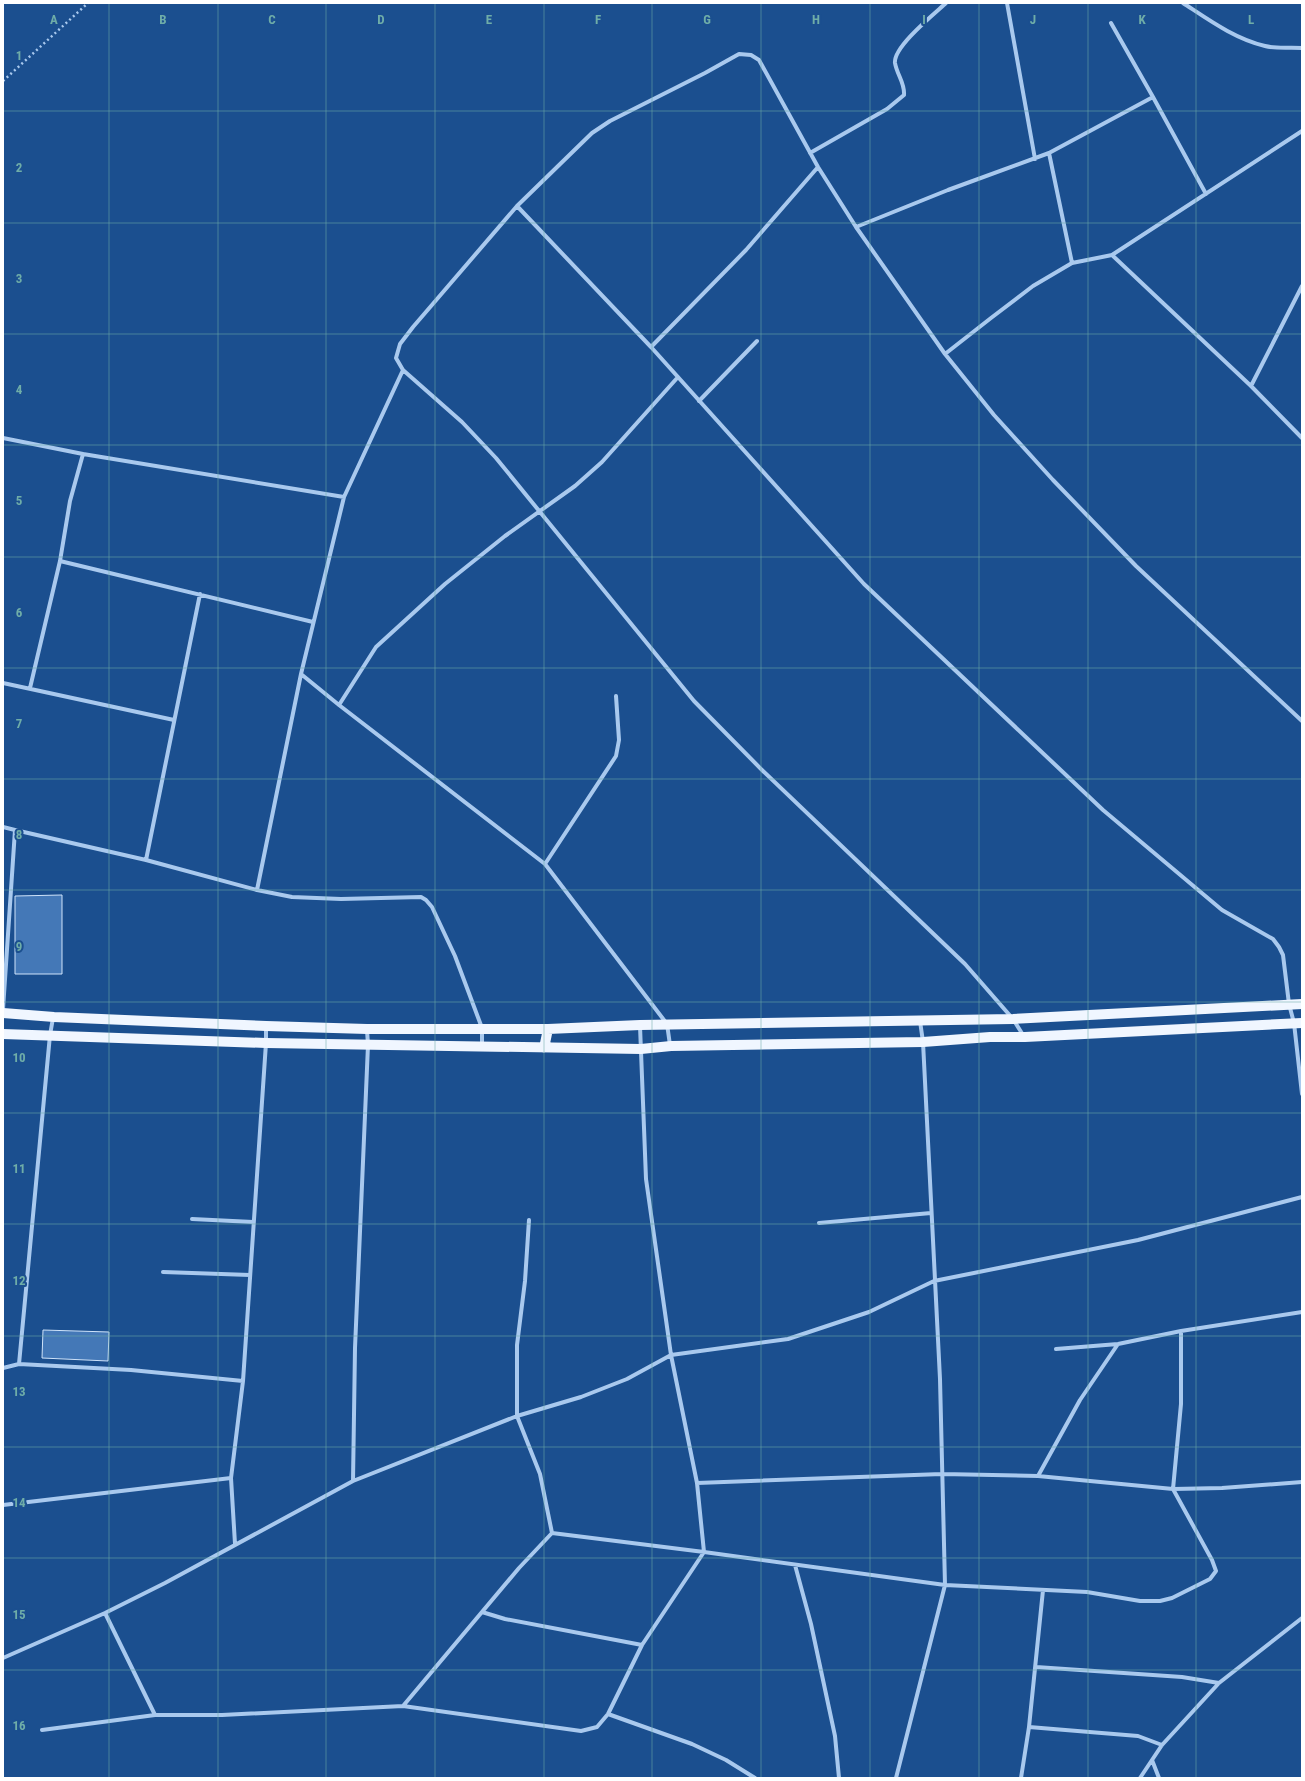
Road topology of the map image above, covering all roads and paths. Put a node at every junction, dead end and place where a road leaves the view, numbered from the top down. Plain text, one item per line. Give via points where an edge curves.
1 (88, 3) edge
2 (946, 3) edge
3 (1007, 3) edge
4 (1183, 3) edge
5 (1111, 23) dead end
6 (1302, 48) edge
7 (3, 81) edge
8 (1153, 97) junction
9 (1302, 131) edge
10 (810, 153) junction
11 (1050, 154) junction
12 (1035, 159) junction
13 (818, 168) junction
14 (1206, 194) junction
15 (517, 206) junction
16 (856, 227) junction
17 (1112, 255) junction
18 (1072, 263) junction
19 (1302, 286) edge
20 (757, 341) dead end
21 (651, 347) junction
22 (946, 354) junction
23 (403, 370) junction
24 (678, 377) junction
25 (1251, 386) junction
26 (699, 401) junction
27 (3, 438) edge
28 (1302, 438) edge
29 (83, 454) junction
30 (344, 497) junction
31 (539, 512) junction
32 (60, 561) junction
33 (200, 594) junction
34 (313, 622) junction
35 (301, 674) junction
36 (3, 682) edge
37 (30, 688) junction
38 (616, 696) dead end
39 (338, 705) junction
40 (174, 720) junction
41 (1302, 721) edge
42 (3, 827) edge
43 (15, 830) junction
44 (146, 860) junction
45 (545, 864) junction
46 (257, 890) junction
47 (1289, 1004) junction
48 (1302, 1004) edge
49 (3, 1009) edge
50 (3, 1013) edge
51 (54, 1017) junction
52 (1013, 1019) junction
53 (920, 1021) junction
54 (1298, 1023) edge
55 (667, 1024) junction
56 (640, 1025) junction
57 (266, 1026) junction
58 (482, 1028) junction
59 (366, 1029) junction
60 (548, 1029) junction
61 (3, 1034) edge
62 (50, 1035) junction
63 (1025, 1037) junction
64 (923, 1042) junction
65 (266, 1044) junction
66 (368, 1045) junction
67 (670, 1046) junction
68 (482, 1047) junction
69 (544, 1048) junction
70 (641, 1049) junction
71 (1302, 1094) edge
72 (1302, 1197) edge
73 (931, 1213) junction
74 (192, 1219) dead end
75 (529, 1220) dead end
76 (253, 1222) junction
77 (819, 1223) dead end
78 (163, 1272) dead end
79 (250, 1275) junction
80 (934, 1281) junction
81 (1302, 1312) edge
82 (1181, 1331) junction
83 (1118, 1344) junction
84 (1056, 1349) dead end
85 (671, 1355) junction
86 (19, 1364) junction
87 (3, 1368) edge
88 (243, 1381) junction
89 (516, 1416) junction
90 (942, 1474) junction
91 (1038, 1476) junction
92 (231, 1478) junction
93 (353, 1481) junction
94 (1302, 1482) edge
95 (697, 1483) junction
96 (1173, 1489) junction
97 (3, 1505) edge
98 (552, 1533) junction
99 (235, 1544) junction
100 (704, 1552) junction
101 (795, 1565) junction
102 (945, 1585) junction
103 (1044, 1590) junction
104 (482, 1612) junction
105 (105, 1613) junction
106 (1302, 1618) edge
107 (642, 1645) junction
108 (3, 1658) edge
109 (1036, 1667) junction
110 (1219, 1683) junction
111 (403, 1706) junction
112 (608, 1714) junction
113 (156, 1715) junction
114 (1029, 1727) junction
115 (42, 1730) dead end
116 (1162, 1745) junction
117 (1152, 1760) junction
118 (755, 1778) edge
119 (838, 1778) edge
120 (896, 1778) edge
121 (1021, 1778) edge
122 (1140, 1778) edge
123 (1159, 1778) edge

1 - 7 path
2 - 10 street via 901,46 895,58 905,87 904,95 888,108
3 - 12 street
4 - 6 street via 1238,36 1266,46
5 - 8 street
8 - 11 street
8 - 14 street
9 - 14 street
10 - 13 street
10 - 15 street via 759,60 751,55 739,54 610,121 592,133
11 - 12 street
11 - 18 street
12 - 16 street
13 - 16 street
13 - 21 street via 746,250
14 - 17 street
15 - 21 street
15 - 23 street via 400,344 396,358
16 - 22 street
17 - 18 street
17 - 25 street
18 - 22 street via 1033,286
19 - 25 street
20 - 26 street
21 - 24 street
22 - 41 street via 994,415 1136,566
23 - 30 street
23 - 31 street via 462,422 496,458
24 - 26 street
24 - 31 street via 602,462 576,486
25 - 28 street
26 - 47 street via 864,584 1102,810 1222,910 1273,939 1283,955
27 - 29 street
29 - 30 street
29 - 32 street via 70,501
30 - 34 street
31 - 39 street via 445,584 376,647
31 - 52 street via 694,701 763,771 965,964
32 - 33 street
32 - 37 street
33 - 34 street
33 - 40 street
34 - 35 street
35 - 39 street
35 - 46 street
36 - 37 street
37 - 40 street
38 - 45 street via 619,740 616,756
39 - 45 street
40 - 44 street
42 - 43 street
43 - 44 street
43 - 49 street
44 - 46 street
45 - 55 street
46 - 58 street via 292,897 421,897 426,900 432,907 455,956
47 - 48 main road
47 - 52 main road
47 - 54 street
50 - 51 main road
51 - 57 main road
51 - 62 street
52 - 53 main road
52 - 63 street
53 - 55 main road
53 - 64 street
54 - 63 main road
54 - 71 street
55 - 56 main road
55 - 67 street
56 - 60 main road
56 - 70 street
57 - 59 main road
57 - 65 street
58 - 59 main road
58 - 60 main road
58 - 68 street
59 - 66 street
60 - 69 main road
61 - 62 main road
62 - 65 main road
62 - 86 street
63 - 64 main road
64 - 67 main road
64 - 73 street
65 - 66 main road
65 - 76 street
66 - 68 main road
66 - 93 street via 355,1348
67 - 70 main road
68 - 69 main road
69 - 70 main road
70 - 85 street via 646,1179
72 - 80 street via 1138,1240
73 - 77 street
73 - 80 street
74 - 76 street
75 - 89 street via 517,1345
76 - 79 street
78 - 79 street
79 - 88 street
80 - 85 street via 869,1312 788,1339
80 - 90 street
81 - 82 street
82 - 83 street
82 - 96 street via 1181,1404
83 - 84 street
83 - 91 street via 1080,1400
85 - 89 street via 627,1379 581,1397
85 - 95 street
86 - 87 street
86 - 88 street via 131,1370
88 - 92 street
89 - 93 street
89 - 98 street via 540,1474
90 - 91 street
90 - 95 street
90 - 102 street
91 - 96 street
92 - 97 street
92 - 99 street
93 - 99 street
94 - 96 street
95 - 100 street
96 - 103 street via 1212,1560 1216,1571 1210,1579 1172,1598 1160,1601 1087,1592
98 - 100 street
98 - 104 street
99 - 105 street
100 - 101 street
100 - 107 street
101 - 102 street
101 - 119 street via 811,1624 835,1736
102 - 103 street
102 - 120 street
103 - 109 street
104 - 107 street via 505,1619
104 - 111 street
105 - 108 street
105 - 113 street
106 - 110 street
107 - 112 street
109 - 110 street via 1182,1677
109 - 114 street
110 - 116 street
111 - 112 street via 581,1731 597,1727
111 - 113 street
112 - 118 street via 692,1744 726,1760
113 - 115 street
114 - 116 street via 1138,1736
114 - 121 street
116 - 117 street
117 - 122 street
117 - 123 street

